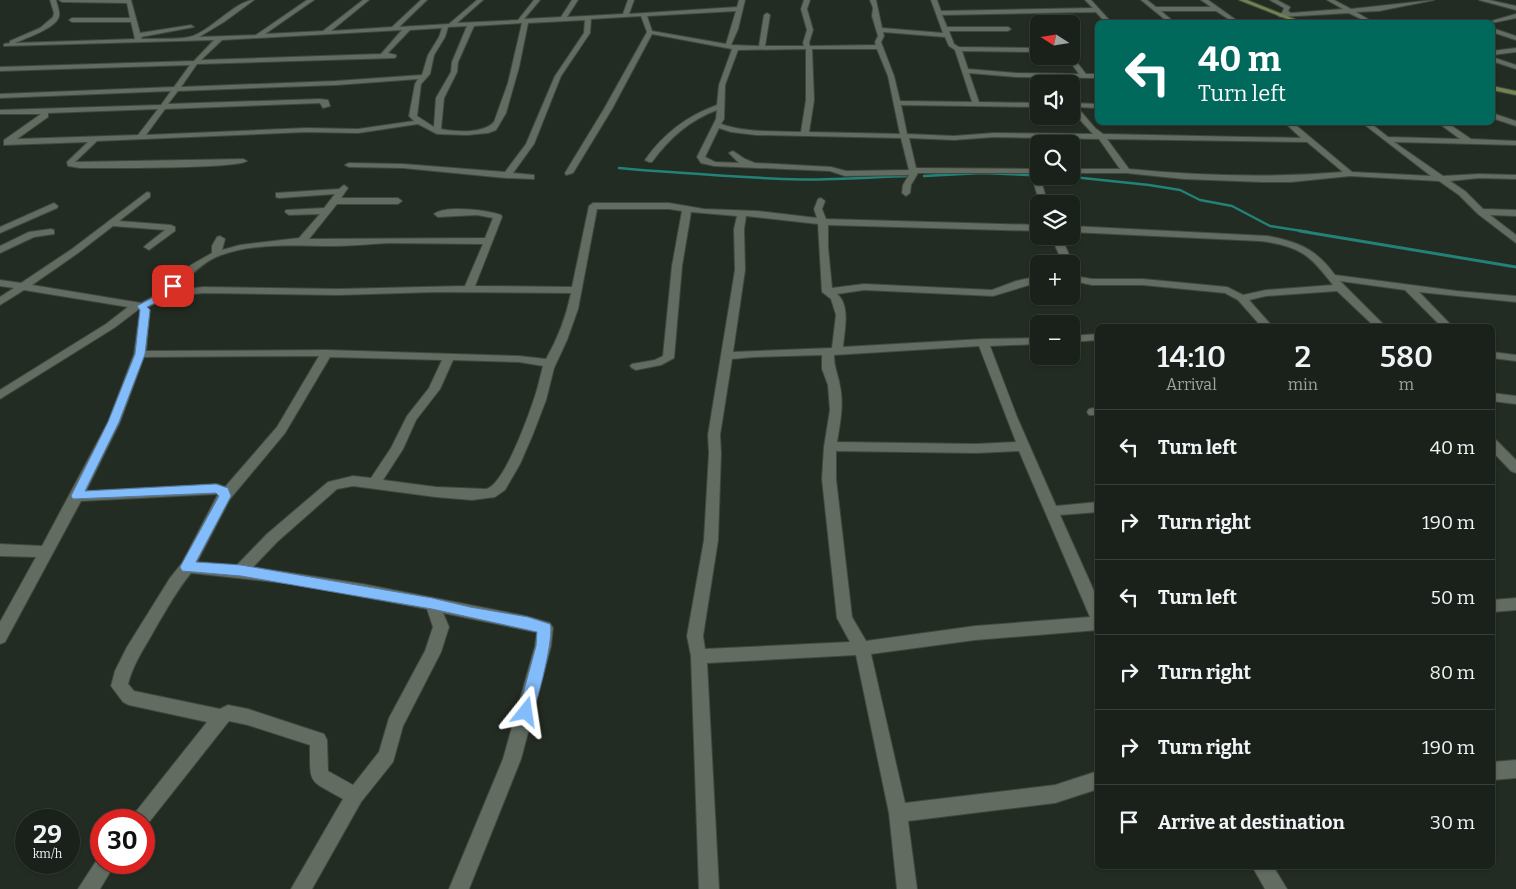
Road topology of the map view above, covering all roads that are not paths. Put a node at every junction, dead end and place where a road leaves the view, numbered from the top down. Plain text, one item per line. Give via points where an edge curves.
1 (53, 0) edge
2 (62, 0) edge
3 (129, 0) edge
4 (250, 0) edge
5 (311, 0) edge
6 (366, 0) edge
7 (424, 0) edge
8 (480, 0) edge
9 (537, 0) edge
10 (575, 0) edge
11 (631, 0) edge
12 (742, 0) edge
13 (808, 0) edge
14 (873, 0) edge
15 (934, 0) edge
16 (1088, 0) edge
17 (1144, 0) edge
18 (1204, 0) edge
19 (1242, 0) edge
20 (1273, 0) edge
21 (1330, 0) edge
22 (1431, 0) edge
23 (1482, 0) edge
24 (1516, 8) edge
25 (740, 9) junction
26 (1154, 9) junction
27 (1218, 9) junction
28 (1097, 10) junction
29 (1350, 11) junction
30 (978, 12) junction
31 (1040, 12) junction
32 (643, 14) junction
33 (767, 14) dead end
34 (941, 14) junction
35 (1289, 14) junction
36 (626, 15) junction
37 (1041, 15) edge
38 (1280, 15) junction
39 (1516, 16) edge
40 (588, 17) junction
41 (563, 19) junction
42 (72, 20) dead end
43 (133, 20) junction
44 (1106, 20) edge
45 (1168, 20) edge
46 (1233, 20) edge
47 (1294, 20) edge
48 (1366, 20) edge
49 (523, 21) junction
50 (1495, 21) edge
51 (984, 24) junction
52 (471, 25) junction
53 (447, 26) junction
54 (191, 27) dead end
55 (406, 29) junction
56 (1008, 29) dead end
57 (392, 30) junction
58 (880, 30) junction
59 (1495, 31) edge
60 (650, 32) junction
61 (947, 32) junction
62 (324, 33) junction
63 (257, 37) junction
64 (138, 38) junction
65 (1516, 38) edge
66 (219, 39) junction
67 (191, 40) junction
68 (3, 47) edge
69 (732, 47) junction
70 (762, 47) junction
71 (809, 47) junction
72 (880, 47) junction
73 (958, 49) junction
74 (1030, 50) edge
75 (1516, 50) edge
76 (1495, 53) edge
77 (394, 56) dead end
78 (383, 57) junction
79 (1495, 60) edge
80 (195, 63) junction
81 (1076, 65) edge
82 (1516, 67) edge
83 (0, 69) edge
84 (964, 71) junction
85 (1084, 76) junction
86 (1095, 76) edge
87 (423, 77) junction
88 (175, 88) junction
89 (1495, 89) edge
90 (1516, 93) edge
91 (0, 96) edge
92 (896, 103) junction
93 (976, 104) junction
94 (1030, 105) edge
95 (326, 106) dead end
96 (720, 106) junction
97 (1080, 106) edge
98 (1095, 106) edge
99 (160, 108) junction
100 (44, 111) junction
101 (0, 112) edge
102 (1080, 116) edge
103 (1495, 116) edge
104 (420, 122) junction
105 (1516, 124) edge
106 (717, 125) junction
107 (1290, 125) edge
108 (1368, 125) edge
109 (1444, 125) edge
110 (1092, 130) junction
111 (438, 132) junction
112 (805, 133) junction
113 (904, 136) junction
114 (1081, 137) junction
115 (1101, 137) junction
116 (140, 138) junction
117 (95, 139) junction
118 (1386, 139) junction
119 (1307, 140) junction
120 (1470, 143) junction
121 (1516, 143) edge
122 (4, 145) edge
123 (733, 153) dead end
124 (649, 160) dead end
125 (243, 161) dead end
126 (349, 165) dead end
127 (755, 166) junction
128 (1030, 170) edge
129 (1080, 170) edge
130 (913, 171) junction
131 (1126, 172) junction
132 (569, 173) dead end
133 (1350, 174) junction
134 (506, 176) junction
135 (531, 177) dead end
136 (1516, 177) edge
137 (1442, 179) junction
138 (906, 193) dead end
139 (147, 195) dead end
140 (279, 195) dead end
141 (334, 201) junction
142 (398, 201) dead end
143 (821, 201) dead end
144 (54, 206) dead end
145 (687, 209) junction
146 (327, 211) junction
147 (289, 212) dead end
148 (1481, 212) junction
149 (742, 213) junction
150 (1516, 213) edge
151 (438, 214) dead end
152 (823, 221) junction
153 (112, 223) junction
154 (1030, 228) edge
155 (1080, 229) edge
156 (0, 230) edge
157 (51, 232) dead end
158 (0, 237) edge
159 (220, 239) dead end
160 (1516, 240) edge
161 (17, 241) junction
162 (302, 241) junction
163 (488, 241) junction
164 (149, 247) dead end
165 (0, 250) edge
166 (217, 253) junction
167 (1331, 277) junction
168 (1080, 278) edge
169 (1030, 281) edge
170 (0, 283) edge
171 (24, 286) junction
172 (1340, 288) junction
173 (1410, 288) junction
174 (469, 289) junction
175 (576, 290) junction
176 (827, 292) junction
177 (166, 294) junction
178 (1242, 298) junction
179 (1516, 299) edge
180 (0, 302) edge
181 (139, 305) junction
182 (1265, 324) edge
183 (1378, 324) edge
184 (1445, 324) edge
185 (1095, 337) edge
186 (1080, 338) edge
187 (1030, 341) edge
188 (984, 342) junction
189 (833, 351) junction
190 (327, 353) junction
191 (140, 354) junction
192 (1495, 355) edge
193 (449, 356) junction
194 (726, 357) junction
195 (1516, 358) edge
196 (550, 363) junction
197 (636, 366) dead end
198 (0, 395) edge
199 (1495, 397) edge
200 (1516, 400) edge
201 (1024, 446) junction
202 (1495, 446) edge
203 (830, 447) junction
204 (1516, 468) edge
205 (374, 483) junction
206 (77, 496) junction
207 (225, 496) junction
208 (1095, 507) edge
209 (1052, 511) junction
210 (0, 550) edge
211 (46, 552) junction
212 (187, 567) junction
213 (241, 570) junction
214 (432, 604) junction
215 (1516, 604) edge
216 (1495, 606) edge
217 (1095, 611) edge
218 (1095, 623) edge
219 (0, 637) edge
220 (862, 648) junction
221 (699, 656) junction
222 (221, 717) junction
223 (1516, 769) edge
224 (1495, 771) edge
225 (1095, 781) edge
226 (355, 796) junction
227 (149, 809) edge
228 (898, 813) junction
229 (1263, 869) edge
230 (99, 874) edge
231 (88, 889) edge
232 (301, 889) edge
233 (459, 889) edge
234 (710, 889) edge
235 (907, 889) edge
236 (1277, 889) edge

1 - 68 street via 57,14 51,24
2 - 3 street
3 - 43 street
4 - 67 street
5 - 63 street
6 - 62 street
7 - 57 street
8 - 53 street
9 - 49 street
10 - 41 street
11 - 36 street
12 - 25 street
13 - 71 street via 804,9 810,30 806,39
14 - 58 street via 874,16
15 - 34 street
16 - 28 street
17 - 26 street
18 - 27 street
19 - 38 street
20 - 35 street via 1288,8 1284,12
21 - 29 street
22 - 29 street
23 - 24 street
25 - 32 street via 687,9
25 - 69 street
26 - 27 street
26 - 45 street
27 - 46 street
28 - 31 street
28 - 44 street
29 - 35 street
29 - 48 street
30 - 31 street
30 - 34 street
30 - 51 street
31 - 37 street
32 - 36 street
32 - 60 street
33 - 70 street
34 - 61 street
35 - 38 street
36 - 40 street
38 - 47 street
39 - 50 street
40 - 41 street
40 - 134 street via 588,33 558,76 530,144
41 - 49 street
42 - 43 street
43 - 64 street
49 - 52 street
49 - 111 street via 507,99 498,124 494,128 470,132
51 - 56 street
51 - 61 street
52 - 53 street
52 - 111 street via 454,72 440,98
53 - 55 street
53 - 87 street via 430,55 427,74
54 - 64 street
55 - 57 street
55 - 78 street
57 - 62 street
58 - 61 street
58 - 72 street
59 - 65 street
60 - 69 street
60 - 132 street
61 - 73 street via 951,45
62 - 63 street
63 - 66 street
64 - 67 street
64 - 68 street
66 - 67 street
66 - 80 street
69 - 70 street
69 - 96 street
70 - 71 street
71 - 72 street
71 - 112 street via 810,100
72 - 92 street via 887,62
73 - 74 street
73 - 84 street
75 - 76 street
77 - 78 street
78 - 80 street
79 - 82 street
80 - 83 street
80 - 88 street
81 - 85 street
84 - 85 street via 1016,76
84 - 93 street
85 - 86 street
87 - 88 street
87 - 104 street via 418,84 412,110
88 - 91 street
88 - 99 street
89 - 90 street
92 - 93 street
92 - 113 street
93 - 94 street
95 - 99 street via 320,101
96 - 106 street
96 - 124 street via 679,126
97 - 98 street
99 - 100 street
99 - 116 street
100 - 101 street
100 - 122 street via 45,115
102 - 110 street
103 - 105 street
104 - 111 street
104 - 116 street via 370,130
106 - 112 street via 744,132
106 - 127 street via 702,153 704,161 727,166
107 - 119 street
108 - 118 street
109 - 120 street
110 - 114 street
110 - 115 street
112 - 113 street
113 - 114 street
113 - 130 street
114 - 115 street
115 - 119 street
115 - 131 street
116 - 117 street
117 - 122 street
117 - 125 street via 71,164
118 - 120 street
118 - 137 street
119 - 133 street
120 - 121 street
123 - 127 street
126 - 134 street via 404,166
127 - 130 street via 831,169 845,174
128 - 130 street
129 - 131 street
130 - 138 street
131 - 133 street via 1262,179
133 - 137 street
134 - 135 street
136 - 137 street
137 - 148 street via 1468,197
139 - 153 street
140 - 141 street via 343,190
141 - 142 street
141 - 146 street
143 - 152 street via 818,209
144 - 156 street
145 - 149 street
145 - 175 street via 593,206
145 - 197 street via 677,266 668,358
146 - 147 street
146 - 162 street
148 - 150 street
148 - 160 street
149 - 152 street
149 - 194 street via 740,270
151 - 163 street via 460,212 498,217
152 - 154 street
152 - 176 street
153 - 164 street via 172,229
153 - 171 street
155 - 167 street via 1264,238 1308,252
157 - 161 street via 32,234
158 - 161 street
159 - 166 street
161 - 165 street
162 - 163 street
162 - 166 street
163 - 174 street
166 - 177 street via 194,267
167 - 172 street
167 - 173 street
168 - 178 street via 1092,282 1215,288
169 - 176 street via 993,293 864,287
170 - 171 street
171 - 180 street
171 - 181 street
172 - 178 street via 1266,293
172 - 183 street
173 - 179 street
173 - 184 street
174 - 175 street
174 - 177 street via 338,292 203,290
175 - 196 street via 568,324
176 - 189 street via 836,297 841,315
177 - 181 street
178 - 182 street
181 - 191 street via 145,310
181 - 198 street
185 - 186 street
187 - 188 street
188 - 189 street
188 - 201 street via 1010,417
189 - 194 street
189 - 203 street via 828,369 834,385 836,410
190 - 191 street
190 - 193 street
190 - 207 street via 281,430
191 - 206 street via 114,422
192 - 195 street
193 - 196 street
193 - 205 street via 434,389 411,419 397,449
194 - 221 street via 714,435 711,540 695,636
196 - 205 street via 540,399 510,470 495,492 429,491
199 - 200 street
201 - 203 street
201 - 209 street
202 - 204 street
203 - 220 street via 829,479 845,618
205 - 213 street via 353,481 332,485
206 - 207 street via 216,489 224,491
206 - 211 street
207 - 212 street
208 - 209 street
209 - 217 street
210 - 211 street
211 - 219 street
212 - 213 street
212 - 222 street via 133,652 119,686 129,697
213 - 214 street
214 - 226 street via 441,627 433,652 395,724 387,756
214 - 233 street via 545,628 512,760
215 - 216 street
218 - 220 street
220 - 221 street
220 - 228 street
221 - 234 street
222 - 226 street via 228,713 248,717 318,740 318,776
222 - 227 street
223 - 224 street
225 - 228 street via 1056,794
226 - 232 street
228 - 235 street
229 - 236 street
230 - 231 street

